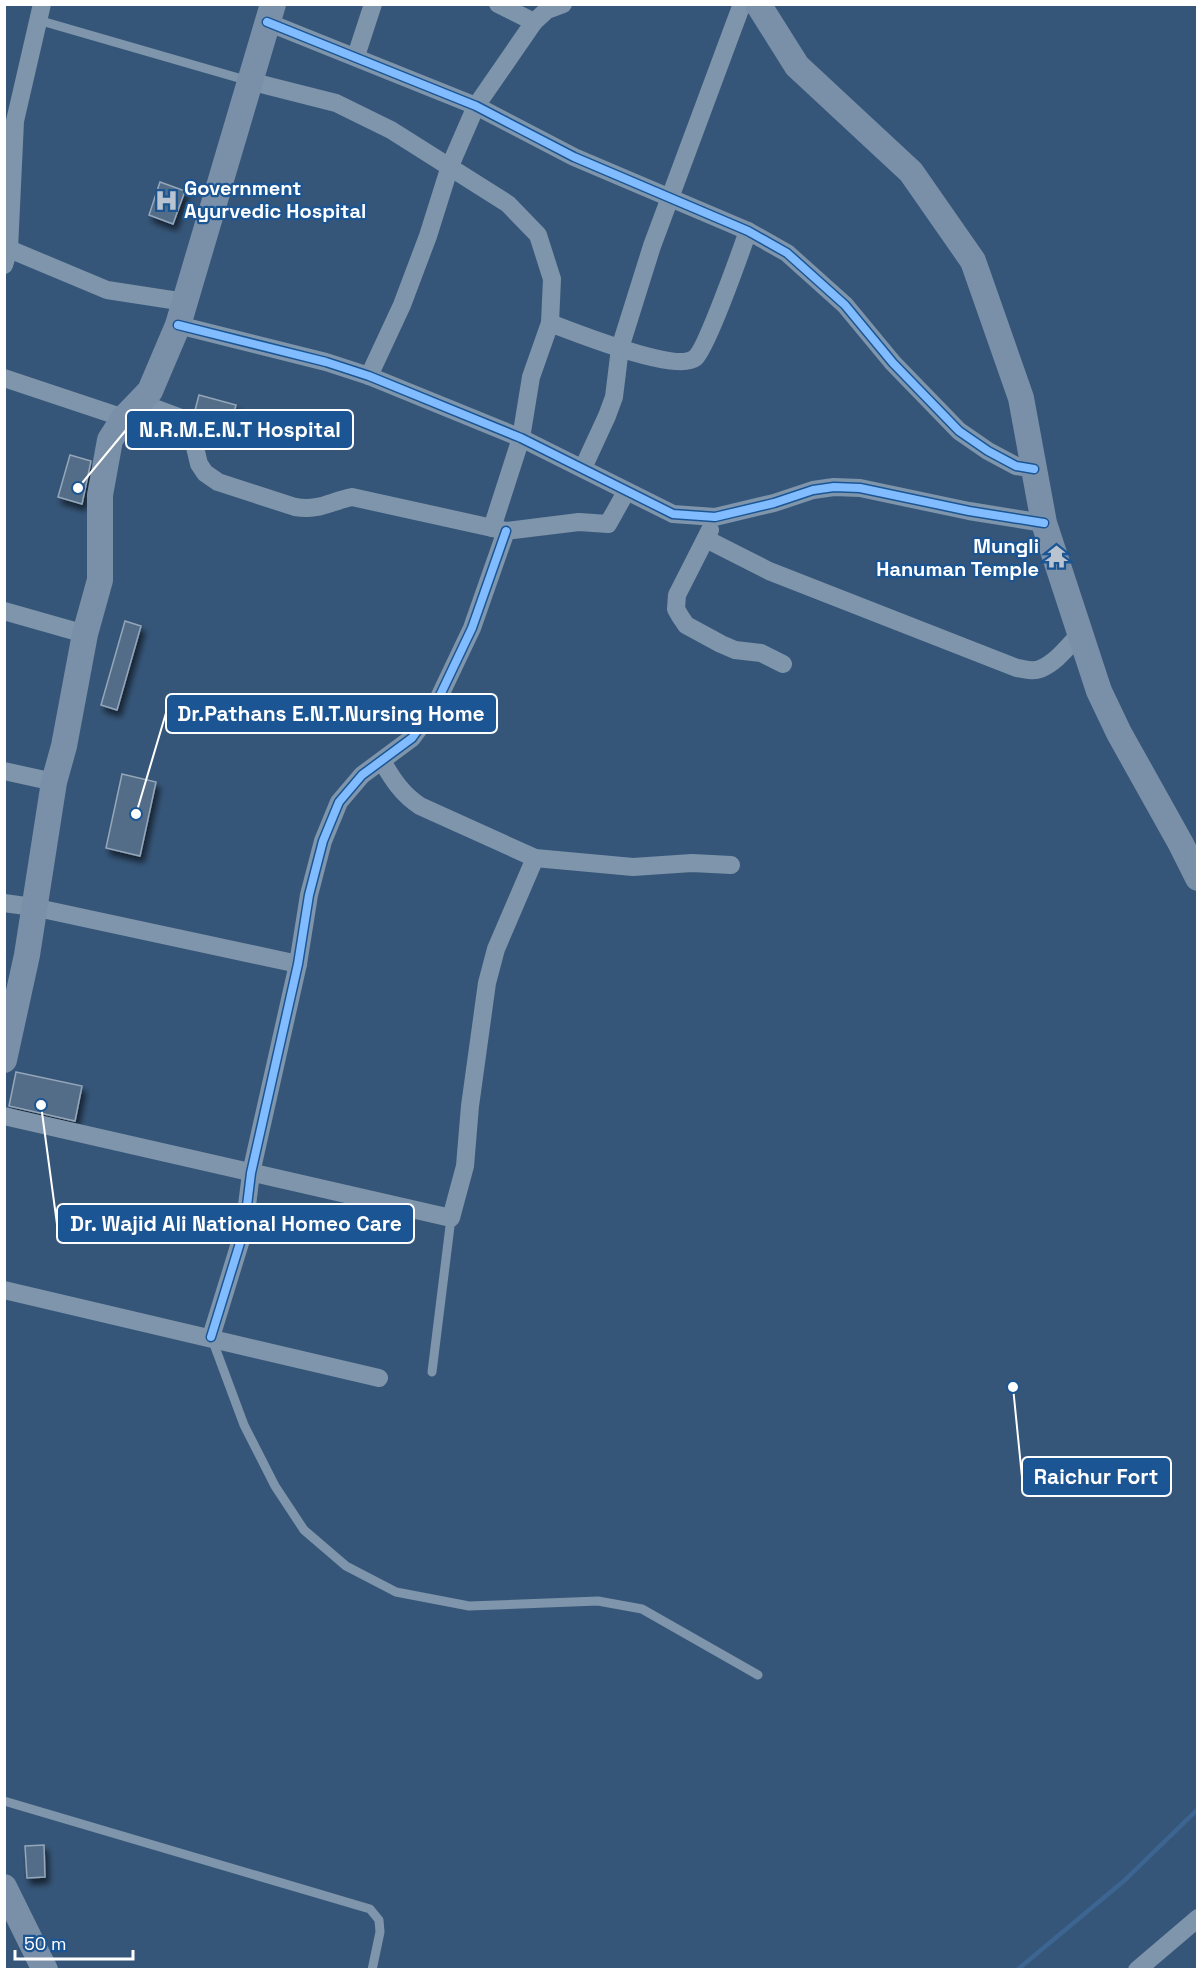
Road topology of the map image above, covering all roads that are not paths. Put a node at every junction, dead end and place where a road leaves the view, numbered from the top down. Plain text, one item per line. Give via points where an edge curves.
1 (373, 4) edge
2 (498, 4) edge
3 (563, 4) edge
4 (742, 4) edge
5 (758, 4) edge
6 (40, 12) edge
7 (270, 13) edge
8 (534, 22) junction
9 (356, 56) junction
10 (249, 81) junction
11 (476, 106) junction
12 (450, 166) junction
13 (669, 198) junction
14 (748, 231) junction
15 (7, 245) edge
16 (182, 314) junction
17 (550, 323) junction
18 (620, 348) junction
19 (369, 376) junction
20 (4, 378) edge
21 (131, 410) junction
22 (521, 438) junction
23 (583, 468) junction
24 (1034, 469) junction
25 (626, 492) junction
26 (715, 517) junction
27 (1044, 523) junction
28 (499, 530) junction
29 (706, 539) junction
30 (4, 611) edge
31 (85, 634) junction
32 (1080, 634) junction
33 (783, 664) dead end
34 (382, 761) junction
35 (4, 771) edge
36 (54, 782) junction
37 (535, 858) junction
38 (731, 865) dead end
39 (1197, 878) edge
40 (4, 903) edge
41 (33, 907) junction
42 (298, 964) junction
43 (4, 1060) edge
44 (4, 1116) edge
45 (251, 1173) junction
46 (451, 1218) junction
47 (4, 1290) edge
48 (211, 1337) junction
49 (432, 1372) dead end
50 (379, 1378) dead end
51 (758, 1675) dead end
52 (4, 1801) edge
53 (4, 1887) edge
54 (1197, 1918) edge
55 (45, 1970) edge
56 (372, 1970) edge
57 (1137, 1970) edge

1 - 9 street
2 - 8 street
3 - 8 street via 547,10
4 - 13 street
5 - 24 main road via 797,66 911,172 973,261 1021,398
6 - 10 lane
6 - 15 street via 15,121
7 - 9 street
7 - 10 main road
8 - 11 street
9 - 11 street
10 - 12 street via 336,103
10 - 16 main road
11 - 12 street
11 - 13 street via 574,157
12 - 17 street via 508,204 538,235 552,279
12 - 19 street via 402,305
13 - 14 street
13 - 18 street
14 - 18 street via 696,358 676,363
14 - 24 street via 787,253 845,305 893,363 959,431 1016,466
15 - 16 street via 107,290
16 - 19 street
16 - 21 main road via 150,391
17 - 18 street
17 - 22 street via 531,377
18 - 23 street via 614,397
19 - 22 street
20 - 21 street
21 - 28 street via 181,418 190,426 199,464 218,482 295,507 318,508 352,497
21 - 31 main road via 110,440 100,495 100,580
22 - 23 street
22 - 28 street
23 - 25 street
24 - 27 main road
25 - 26 street via 673,514
25 - 28 street via 608,524 579,522
26 - 27 street via 834,487 860,488
26 - 29 street
27 - 32 main road
28 - 34 street via 472,628 434,708 412,738
29 - 32 street via 769,571 1017,668 1040,669
29 - 33 street via 677,595 680,616 686,625 721,644 760,653
30 - 31 street
31 - 36 main road
32 - 39 main road via 1114,723
34 - 37 street via 402,792 420,806
34 - 42 street via 362,775 339,802 323,841 309,895
35 - 36 street
36 - 41 main road
37 - 38 street via 633,867 692,862
37 - 46 street via 496,949 487,983 465,1166
40 - 41 street
41 - 42 street
41 - 43 main road via 27,955
42 - 45 street
44 - 45 street
45 - 46 street
45 - 48 street via 244,1230
46 - 49 lane
47 - 48 street
48 - 50 street
48 - 51 lane via 244,1425 275,1486 304,1530 346,1566 396,1592 469,1606 598,1601 642,1609
52 - 56 lane via 370,1910 379,1920 380,1932
53 - 55 main road
54 - 57 street

